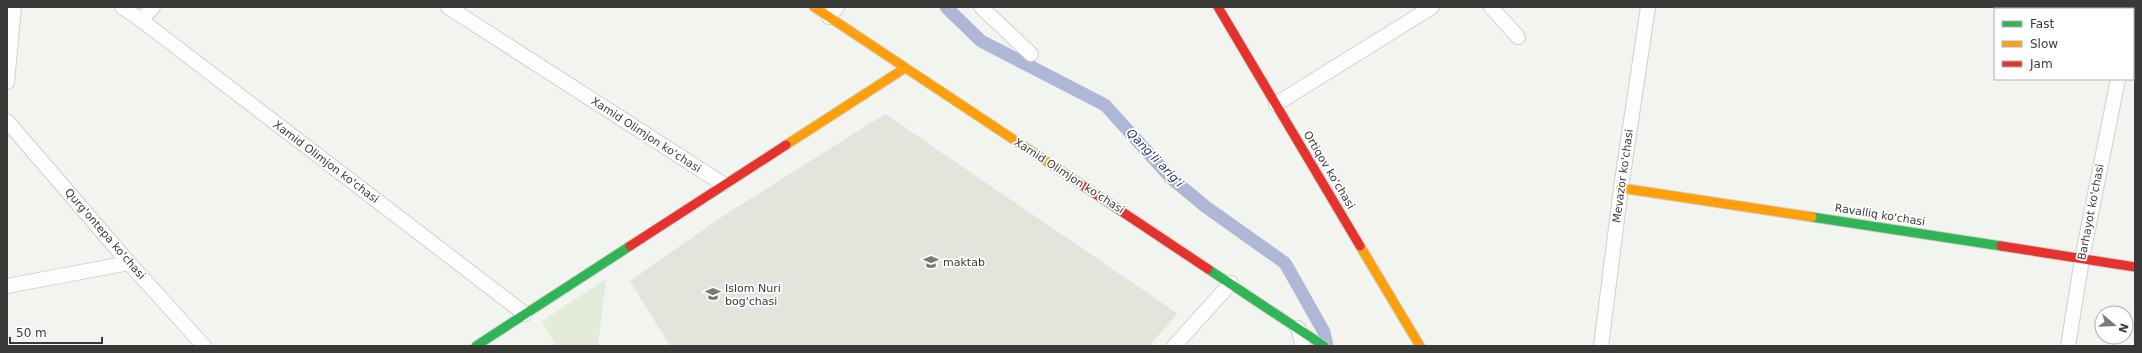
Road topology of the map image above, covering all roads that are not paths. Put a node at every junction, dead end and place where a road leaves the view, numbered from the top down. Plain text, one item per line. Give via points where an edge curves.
1 (14, 7) edge
2 (122, 7) edge
3 (153, 7) edge
4 (448, 7) edge
5 (814, 7) edge
6 (981, 7) edge
7 (1218, 7) edge
8 (1432, 7) edge
9 (1491, 7) edge
10 (1648, 7) edge
11 (833, 12) edge
12 (141, 20) junction
13 (1518, 38) dead end
14 (1031, 54) dead end
15 (905, 68) junction
16 (2118, 80) edge
17 (7, 82) edge
18 (1276, 104) junction
19 (7, 122) edge
20 (723, 184) junction
21 (1621, 188) junction
22 (2082, 259) junction
23 (129, 262) junction
24 (2135, 267) edge
25 (1231, 283) junction
26 (7, 286) edge
27 (525, 314) junction
28 (1298, 328) junction
29 (1321, 344) edge
30 (204, 346) edge
31 (476, 346) edge
32 (1174, 346) edge
33 (1302, 346) edge
34 (1420, 346) edge
35 (1601, 346) edge
36 (2068, 346) edge

1 - 17 street
2 - 12 street, Xamid Olimjon ko'chasi
3 - 12 street
4 - 20 street, Xamid Olimjon ko'chasi
5 - 11 street, Xamid Olimjon ko'chasi
6 - 14 street
7 - 18 street, Ortiqov ko'chasi
8 - 18 street
9 - 13 street
10 - 21 street, Mevazor ko'chasi
11 - 15 street, Xamid Olimjon ko'chasi
12 - 27 street, Xamid Olimjon ko'chasi
15 - 20 street
15 - 25 street, Xamid Olimjon ko'chasi
16 - 22 street, Barhayot ko'chasi
18 - 34 street, Ortiqov ko'chasi
19 - 23 street, Qurg'ontepa ko'chasi
20 - 27 street
21 - 22 street, Ravalliq ko'chasi
21 - 35 street, Mevazor ko'chasi
22 - 24 street, Ravalliq ko'chasi
22 - 36 street, Barhayot ko'chasi
23 - 26 street
23 - 30 street, Qurg'ontepa ko'chasi
25 - 28 street, Xamid Olimjon ko'chasi
25 - 32 street
27 - 31 street
28 - 29 street, Xamid Olimjon ko'chasi
28 - 33 street

